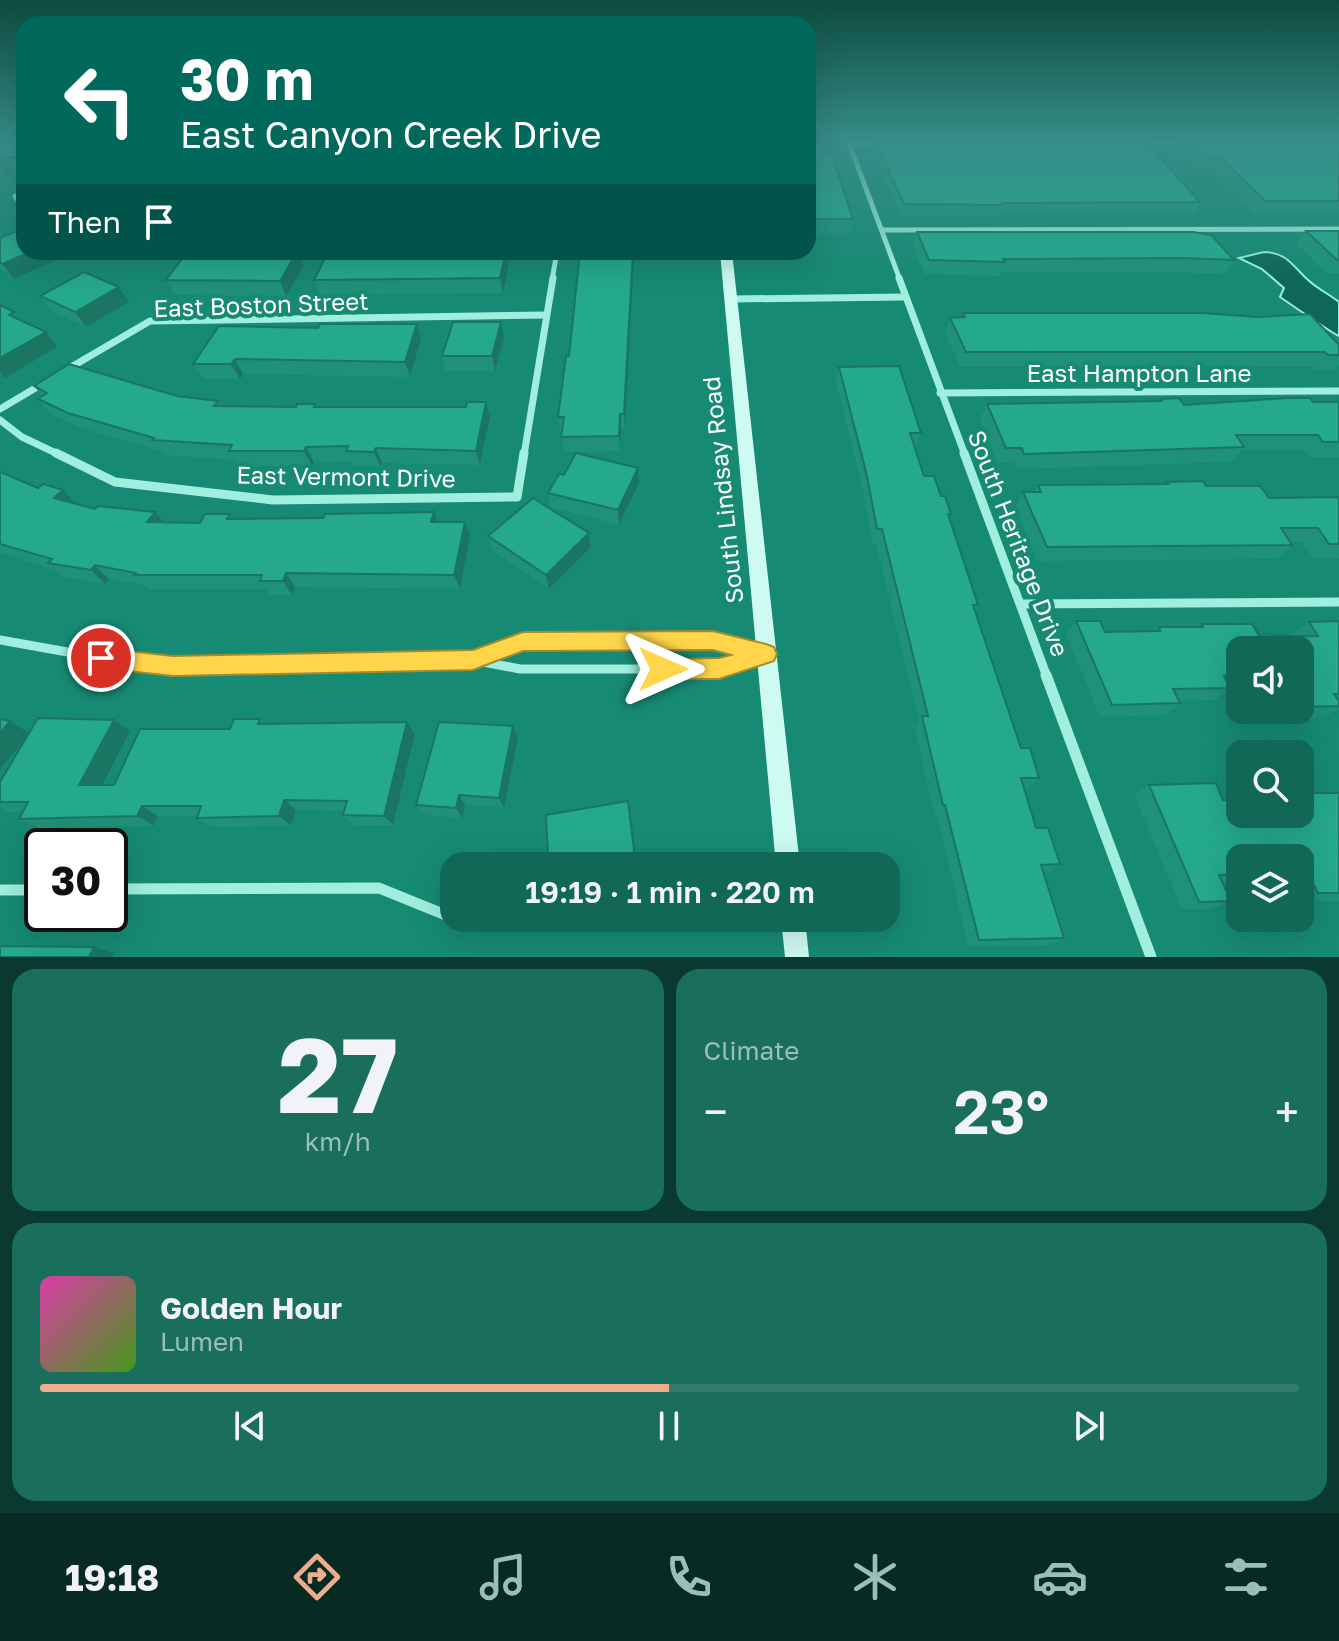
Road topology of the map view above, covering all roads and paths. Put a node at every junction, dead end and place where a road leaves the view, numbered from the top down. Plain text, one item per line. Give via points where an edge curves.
1 (865, 186) edge
2 (1339, 229) edge
3 (882, 230) junction
4 (555, 260) edge
5 (727, 260) edge
6 (904, 297) junction
7 (731, 299) junction
8 (545, 315) junction
9 (1339, 391) edge
10 (940, 393) junction
11 (0, 409) edge
12 (0, 420) edge
13 (1339, 602) edge
14 (1022, 604) junction
15 (0, 640) edge
16 (766, 654) junction
17 (473, 660) junction
18 (787, 852) edge
19 (128, 889) edge
20 (0, 890) edge
21 (24, 890) edge
22 (440, 913) edge
23 (794, 932) edge
24 (797, 957) edge
25 (1151, 957) edge

1 - 3 street, South Heritage Drive
2 - 3 street
3 - 6 street, South Heritage Drive
4 - 8 street
5 - 7 main road, South Lindsay Road
6 - 7 street
6 - 10 street, South Heritage Drive
7 - 16 main road, South Lindsay Road
8 - 11 street, East Boston Street via 150,321
8 - 12 street, East Vermont Drive via 517,497 273,500 115,482 22,437
9 - 10 street, East Hampton Lane
10 - 14 street, South Heritage Drive
13 - 14 street
14 - 25 street, South Heritage Drive
15 - 17 street via 173,666
16 - 17 street via 719,669 520,669
16 - 17 street via 713,640 523,641
16 - 18 main road, South Lindsay Road
19 - 22 street via 379,888
20 - 21 street
23 - 24 main road

